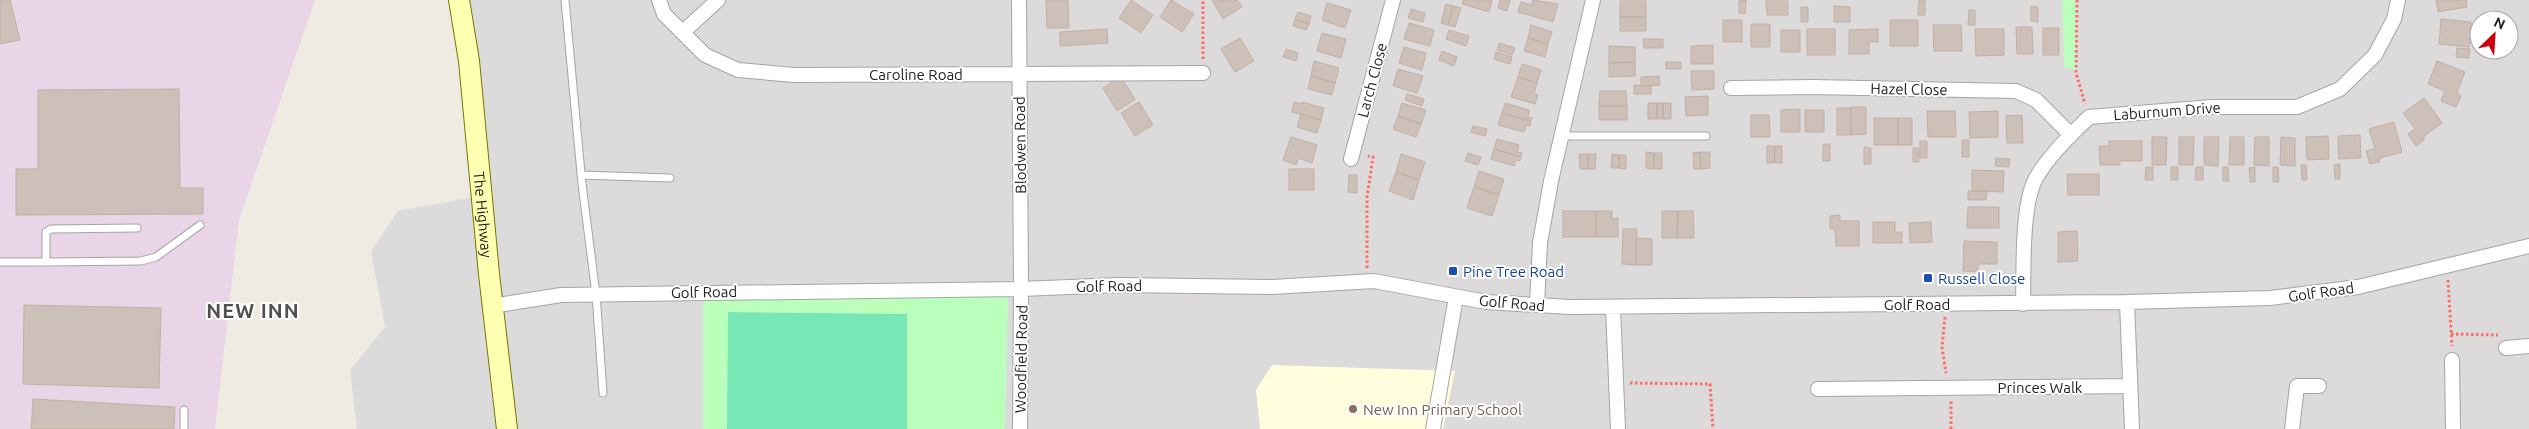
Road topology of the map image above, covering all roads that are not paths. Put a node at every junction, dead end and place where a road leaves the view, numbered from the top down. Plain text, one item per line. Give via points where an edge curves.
1 (459, 0) edge
2 (565, 0) edge
3 (659, 0) edge
4 (718, 0) edge
5 (1019, 0) edge
6 (1393, 0) edge
7 (1593, 0) edge
8 (2398, 0) edge
9 (682, 32) junction
10 (1203, 73) road end
11 (1019, 74) junction
12 (1731, 88) dead end
13 (2071, 135) junction
14 (1561, 136) junction
15 (1706, 136) dead end
16 (1352, 155) road end
17 (581, 176) junction
18 (670, 178) dead end
19 (200, 225) dead end
20 (137, 228) dead end
21 (2529, 246) edge
22 (0, 262) edge
23 (46, 262) junction
24 (1022, 289) junction
25 (596, 294) junction
26 (1456, 297) junction
27 (2127, 302) junction
28 (2023, 304) junction
29 (1537, 305) junction
30 (492, 306) junction
31 (1613, 307) junction
32 (2507, 342) road end
33 (2529, 346) edge
34 (2452, 360) road end
35 (2130, 386) junction
36 (2319, 386) dead end
37 (1818, 389) dead end
38 (603, 393) dead end
39 (184, 410) dead end
40 (184, 429) edge
41 (507, 429) edge
42 (1020, 429) edge
43 (1433, 429) edge
44 (1618, 429) edge
45 (2132, 429) edge
46 (2292, 429) edge
47 (2453, 429) edge

1 - 30 street, The Highway
2 - 17 lane
3 - 9 street, Caroline Road via 664,14
4 - 9 street
5 - 11 street, Blodwen Road
6 - 16 street, Larch Close
7 - 14 street
8 - 13 street, Laburnum Drive via 2394,19 2375,55 2340,89 2297,107 2212,107 2089,117
9 - 11 street, Caroline Road via 706,55 738,70 794,75
10 - 11 street, Caroline Road
11 - 24 street, Blodwen Road
12 - 13 street, Hazel Close via 2016,91 2036,100
13 - 28 street via 2056,149 2035,180 2026,219
14 - 15 lane
14 - 29 street via 1540,243
17 - 18 lane
17 - 25 lane
19 - 23 lane via 156,257 141,261
20 - 23 lane via 51,229 46,232
21 - 27 street, Golf Road via 2358,287 2270,298
22 - 23 lane
24 - 25 street, Golf Road
24 - 26 street, Golf Road via 1119,285 1272,287 1367,281
24 - 42 street, Woodfield Road
25 - 30 street, Golf Road via 561,295
25 - 38 lane
26 - 29 street, Golf Road
26 - 43 street
27 - 28 street, Golf Road
27 - 35 street
28 - 31 street, Golf Road
29 - 31 street, Golf Road
30 - 41 street, The Highway
31 - 44 street
32 - 33 street
34 - 47 street
35 - 37 street, Princes Walk
35 - 45 street
36 - 46 street via 2297,386
39 - 40 lane

